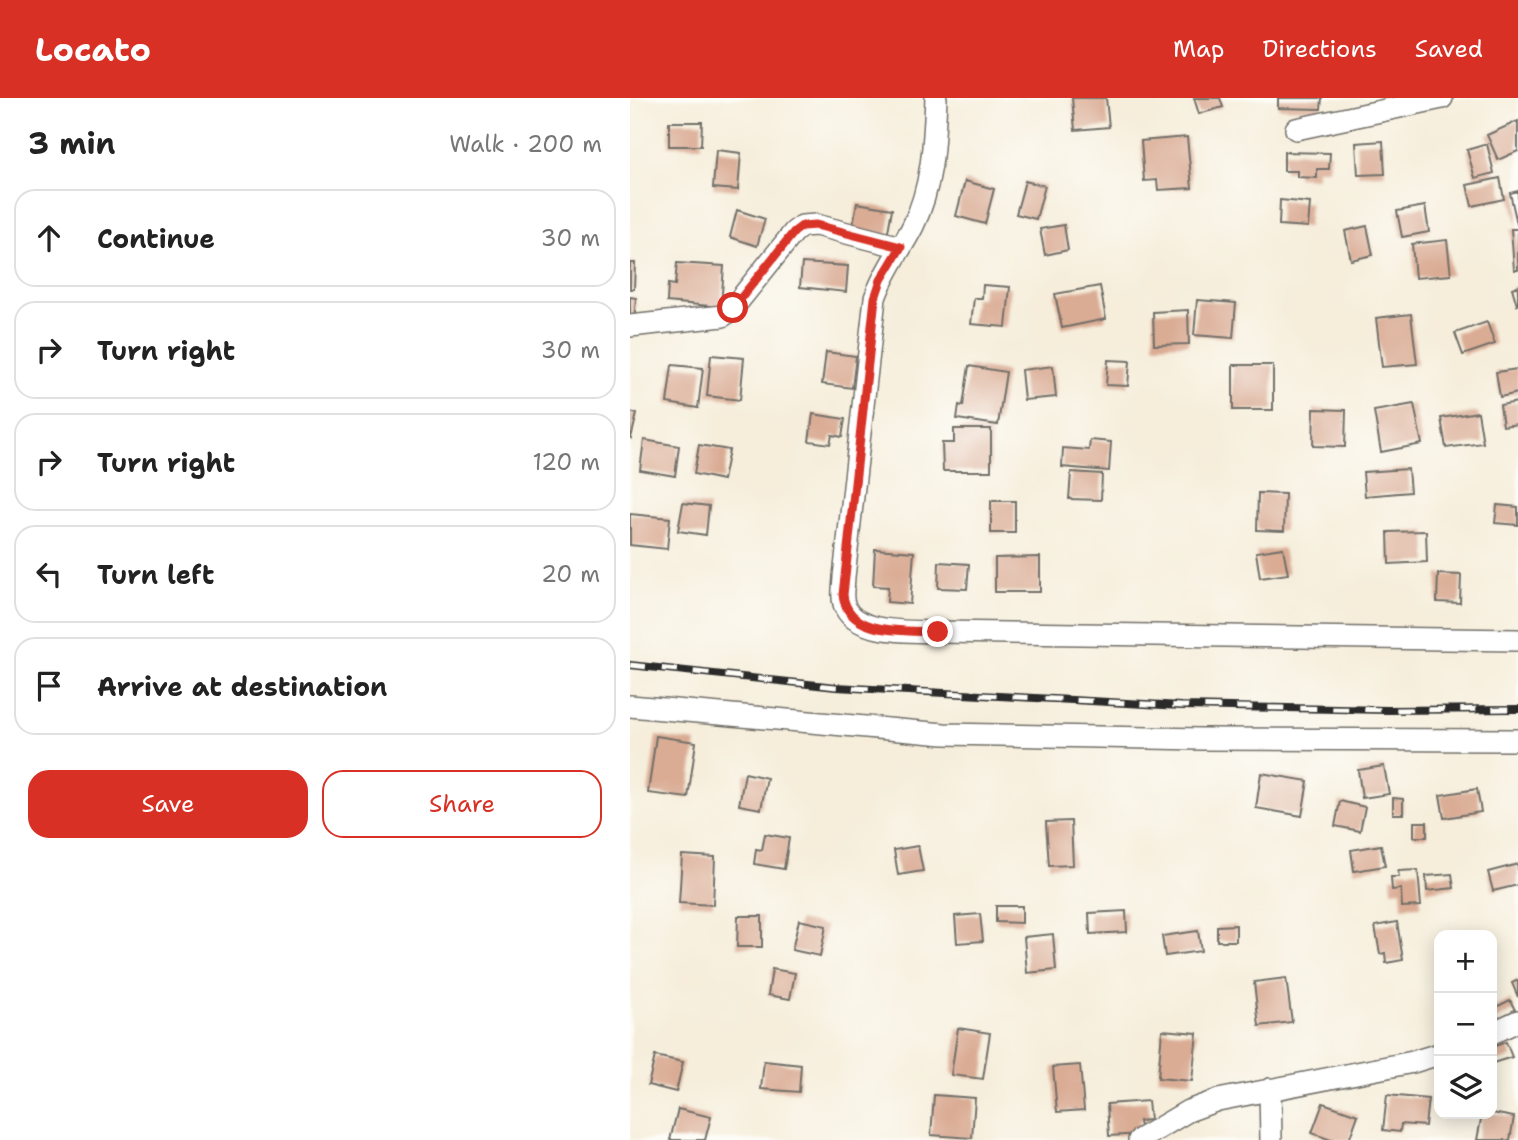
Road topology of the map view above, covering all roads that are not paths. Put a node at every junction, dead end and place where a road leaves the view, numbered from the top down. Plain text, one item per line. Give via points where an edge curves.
1 (936, 98) edge
2 (1442, 98) edge
3 (1296, 129) dead end
4 (901, 247) junction
5 (630, 326) edge
6 (1518, 640) edge
7 (630, 706) edge
8 (1518, 740) edge
9 (1518, 1021) edge
10 (1497, 1031) edge
11 (1434, 1056) edge
12 (1270, 1089) junction
13 (1139, 1140) edge
14 (1271, 1140) edge

1 - 4 street via 933,160 914,224
2 - 3 street
4 - 5 street via 816,225 802,226 723,316
4 - 6 street via 875,298 844,577 844,605 861,623 938,632
7 - 8 street via 944,734
9 - 10 street
11 - 12 street
12 - 13 street via 1188,1111
12 - 14 street

